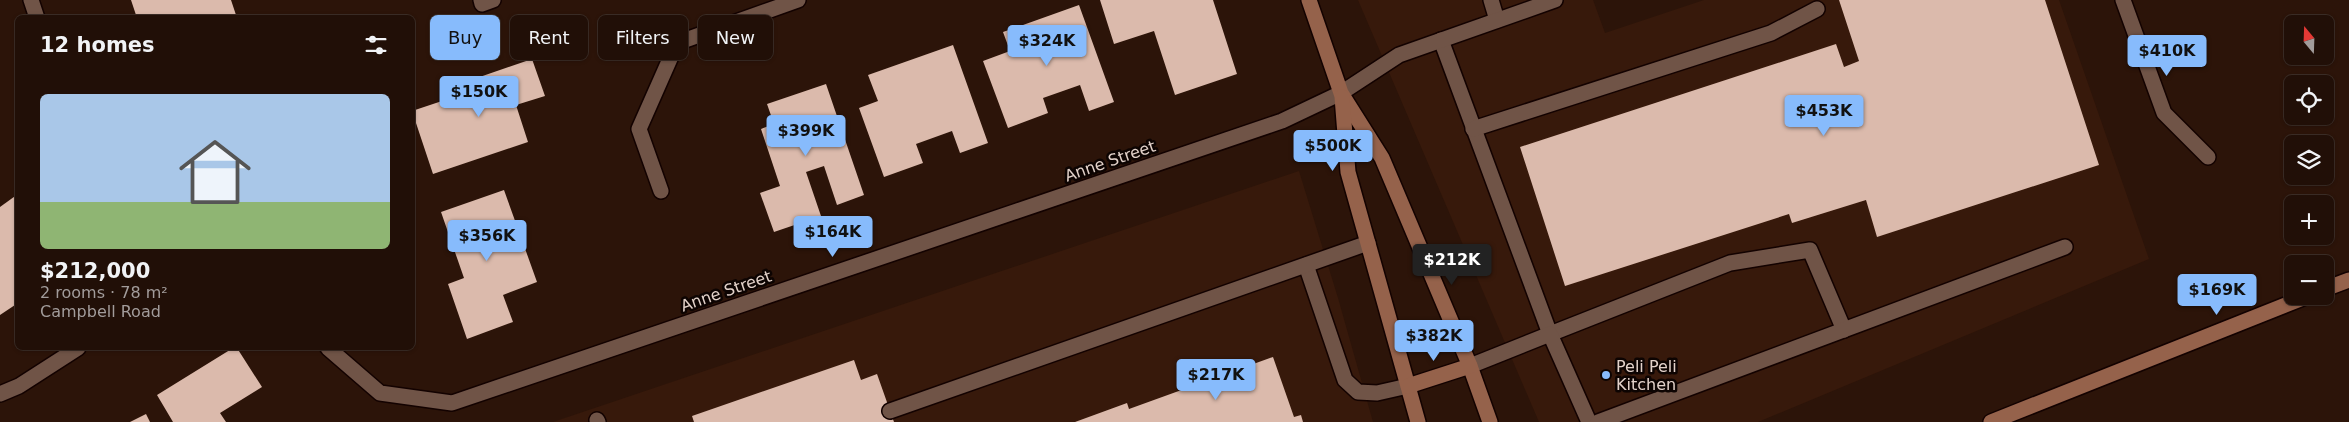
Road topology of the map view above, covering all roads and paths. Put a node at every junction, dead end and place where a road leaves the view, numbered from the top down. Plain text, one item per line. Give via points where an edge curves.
1 (31, 0) edge
2 (481, 0) edge
3 (493, 0) edge
4 (798, 0) edge
5 (1309, 0) edge
6 (1491, 0) edge
7 (1555, 0) edge
8 (2123, 0) edge
9 (1817, 9) dead end
10 (36, 15) edge
11 (1497, 20) junction
12 (1441, 40) junction
13 (1342, 93) junction
14 (1473, 129) junction
15 (2208, 157) dead end
16 (661, 191) dead end
17 (1368, 243) junction
18 (2065, 247) dead end
19 (1306, 265) junction
20 (2349, 280) edge
21 (2334, 286) edge
22 (2285, 305) edge
23 (1844, 330) junction
24 (1550, 334) junction
25 (75, 350) edge
26 (330, 350) edge
27 (1470, 366) junction
28 (1408, 386) junction
29 (0, 394) edge
30 (890, 411) dead end
31 (1418, 422) edge
32 (1490, 422) edge
33 (1589, 422) edge
34 (1598, 422) edge
35 (1991, 422) edge

1 - 10 street
2 - 3 street via 482,4
4 - 16 street via 677,43 639,129
5 - 13 street
6 - 11 street
7 - 11 street, Anne Street
8 - 15 street via 2164,113
9 - 14 street via 1772,34
11 - 12 street, Anne Street
12 - 13 street, Anne Street via 1399,55
12 - 14 street
13 - 17 street via 1348,172
13 - 26 street, Anne Street via 1282,121 452,403 380,393
13 - 27 street via 1382,158
14 - 24 street
17 - 19 street
17 - 28 street
18 - 23 street
19 - 28 street via 1345,380 1358,392
19 - 30 street
20 - 21 street
22 - 35 street
23 - 24 street via 1810,250 1730,263
23 - 34 street
24 - 27 street
24 - 33 street
25 - 29 street
27 - 28 street
27 - 32 street
28 - 31 street

